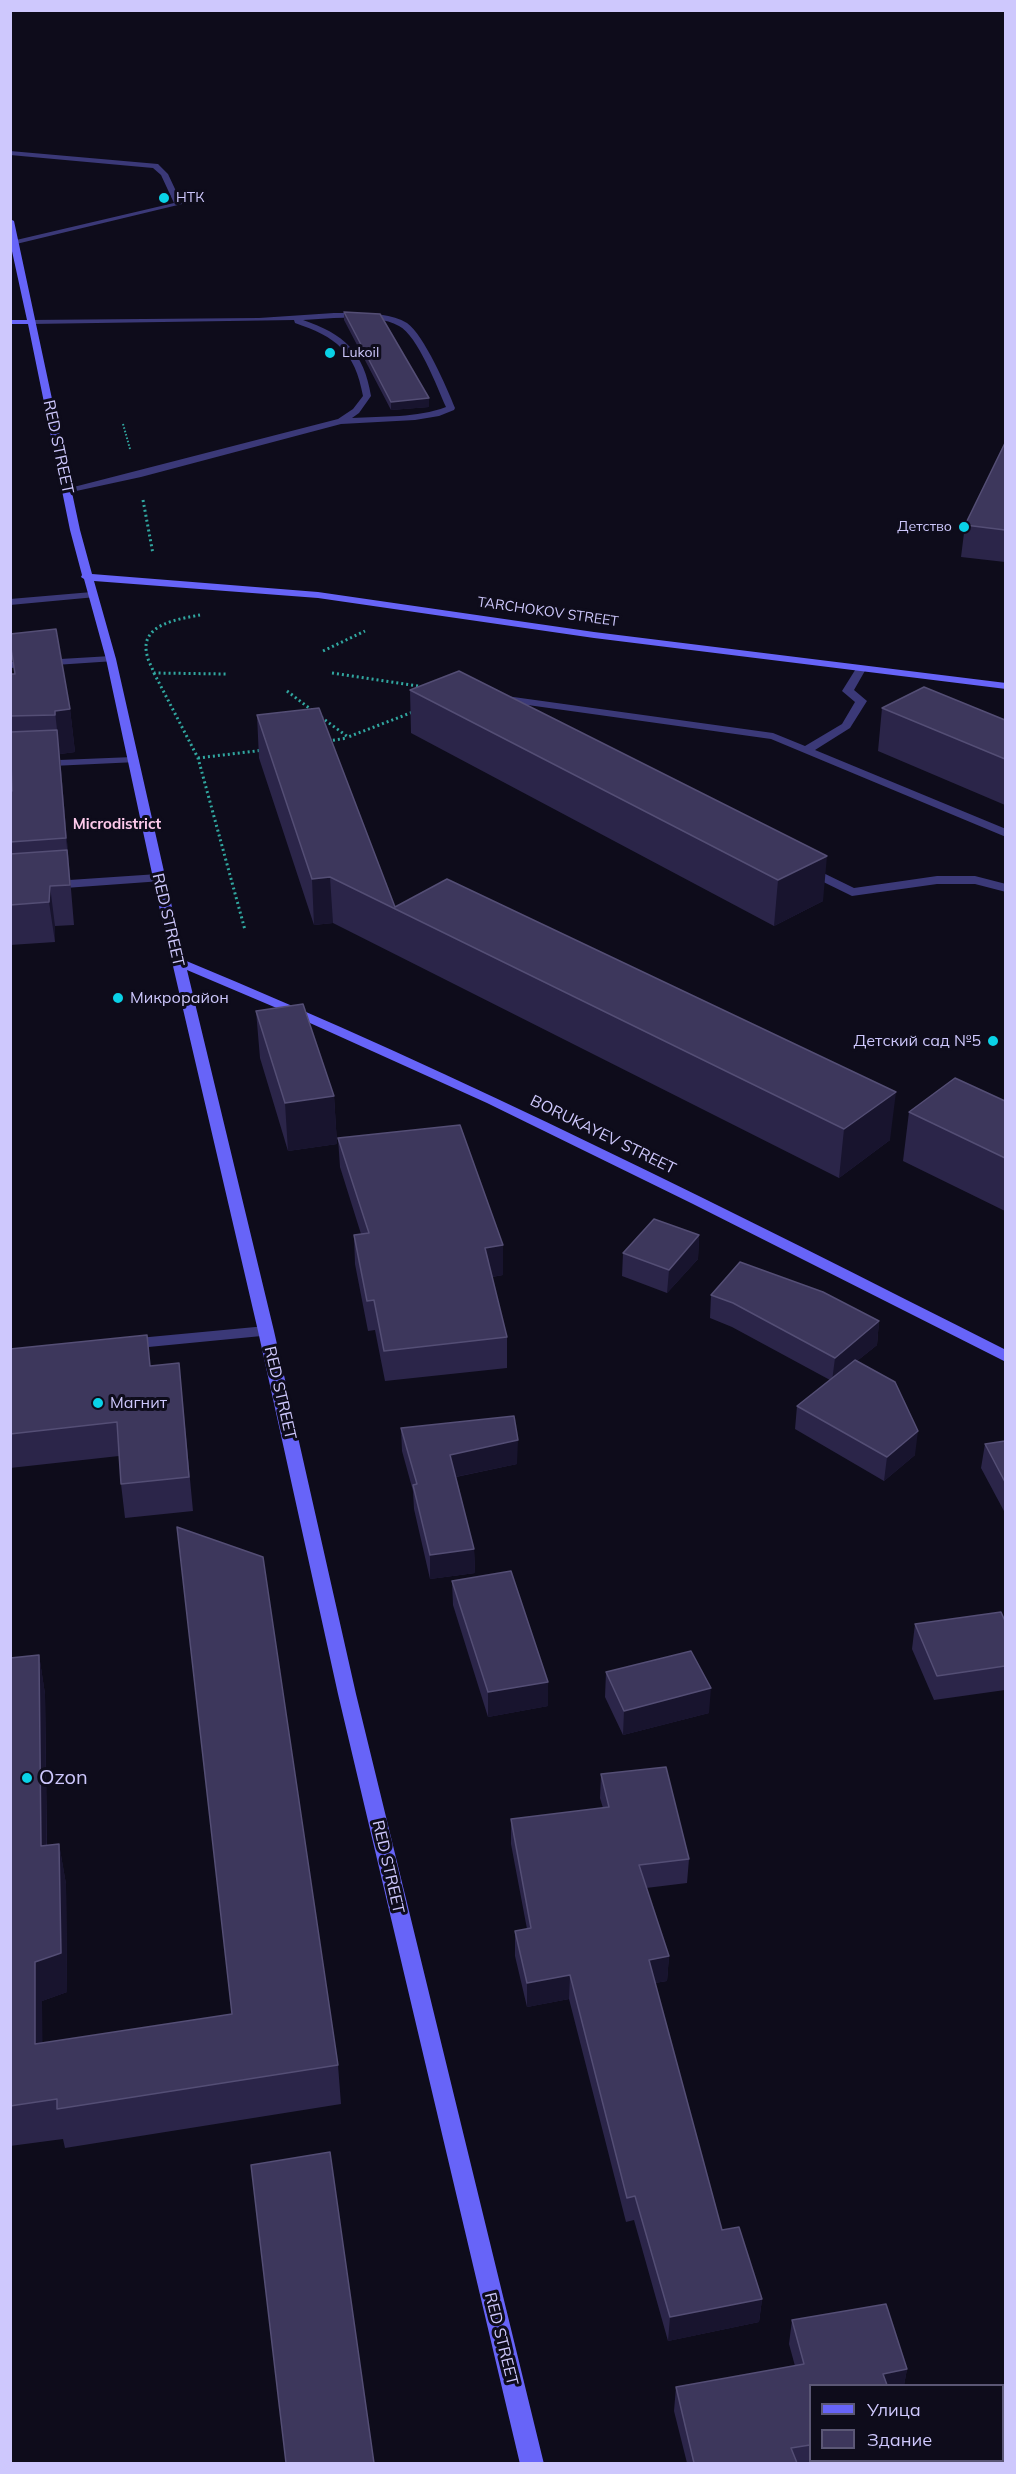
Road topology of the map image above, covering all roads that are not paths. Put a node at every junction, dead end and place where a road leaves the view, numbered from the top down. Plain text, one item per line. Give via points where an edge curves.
1 (10, 153) edge
2 (10, 221) edge
3 (15, 243) junction
4 (288, 318) junction
5 (10, 322) edge
6 (31, 322) junction
7 (341, 421) junction
8 (67, 490) junction
9 (86, 577) junction
10 (92, 595) junction
11 (10, 602) edge
12 (111, 659) junction
13 (10, 665) edge
14 (861, 669) junction
15 (1005, 686) edge
16 (490, 703) edge
17 (806, 750) junction
18 (133, 759) junction
19 (10, 765) edge
20 (1005, 834) edge
21 (799, 865) edge
22 (158, 878) junction
23 (10, 888) edge
24 (1005, 888) edge
25 (178, 962) junction
26 (266, 1330) junction
27 (115, 1346) edge
28 (1005, 1357) edge
29 (532, 2463) edge

1 - 3 lane via 155,166 164,174 178,204
2 - 3 street, RED STREET
3 - 6 street, RED STREET
4 - 6 lane
4 - 7 lane via 340,339 356,357 367,396 356,411
4 - 7 lane via 386,318 406,326 451,408 415,417
5 - 6 street
6 - 8 street, RED STREET
7 - 8 lane
8 - 9 street, RED STREET
9 - 10 street, RED STREET
9 - 14 street, TARCHOKOV STREET via 318,595
10 - 11 lane
10 - 12 street, RED STREET
12 - 13 lane
12 - 18 street, RED STREET
14 - 15 street, TARCHOKOV STREET
14 - 17 lane via 848,691 861,701 846,726
16 - 17 lane via 773,736
17 - 20 lane
18 - 19 lane
18 - 22 street, RED STREET
21 - 24 lane via 852,891 937,880 975,880
22 - 23 lane
22 - 25 street, RED STREET
25 - 26 street, RED STREET
25 - 28 street, BORUKAYEV STREET via 397,1057 725,1214
26 - 27 lane
26 - 29 street, RED STREET via 352,1717

